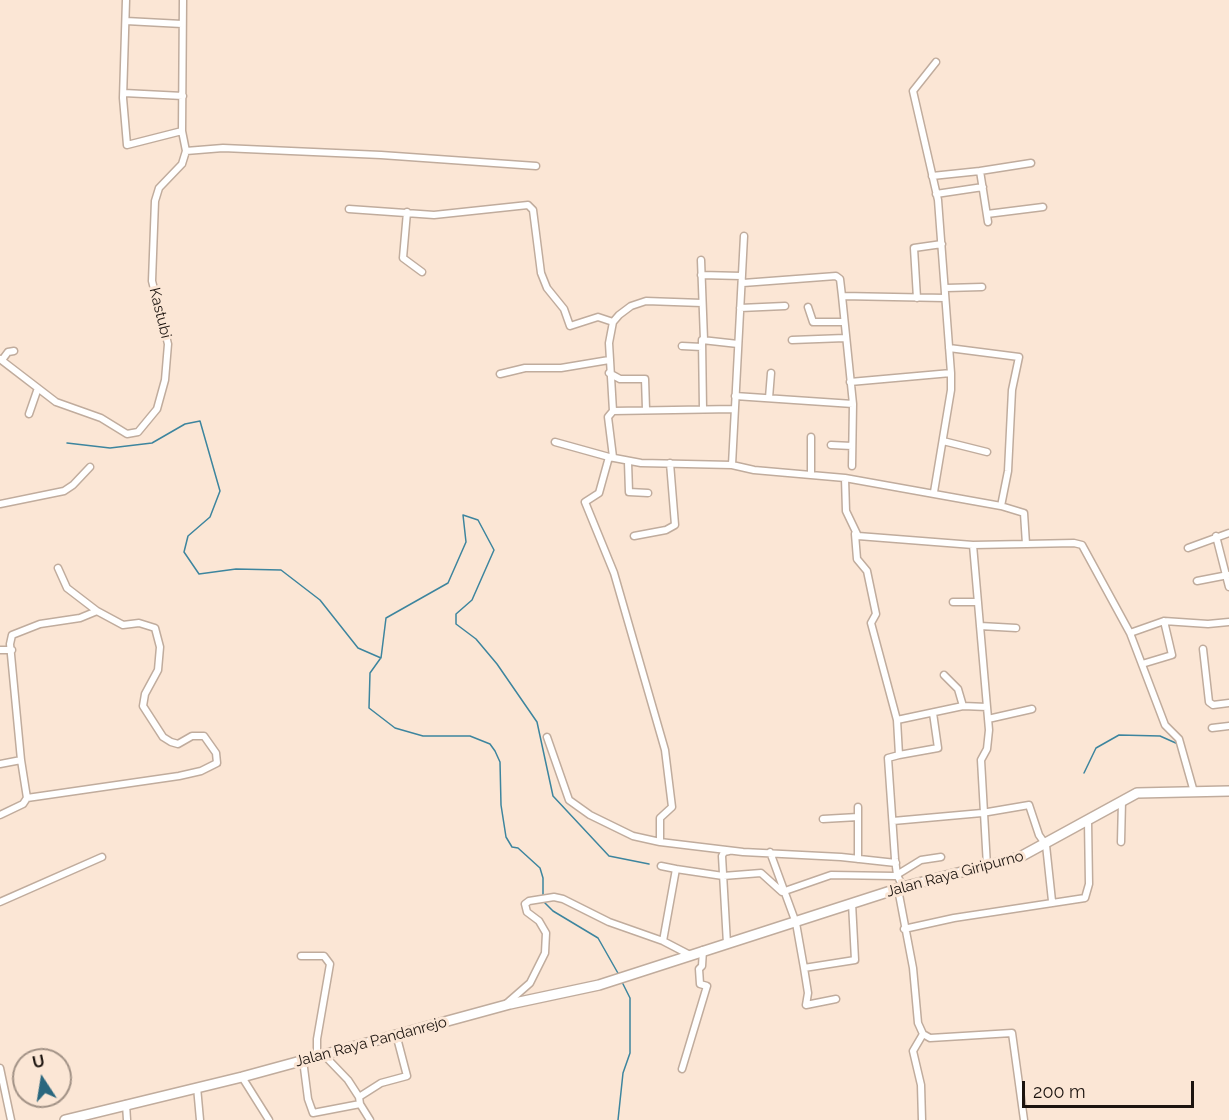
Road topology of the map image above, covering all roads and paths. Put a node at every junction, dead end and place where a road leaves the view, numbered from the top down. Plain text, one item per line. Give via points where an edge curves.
1 (126, 0) edge
2 (183, 0) edge
3 (126, 21) junction
4 (182, 24) junction
5 (936, 63) dead end
6 (124, 93) junction
7 (183, 96) junction
8 (183, 131) junction
9 (186, 151) junction
10 (1031, 163) dead end
11 (536, 166) dead end
12 (980, 171) junction
13 (932, 176) junction
14 (983, 187) junction
15 (936, 194) junction
16 (1043, 207) dead end
17 (349, 209) dead end
18 (407, 212) junction
19 (987, 214) junction
20 (988, 222) dead end
21 (744, 236) dead end
22 (942, 244) junction
23 (701, 260) dead end
24 (422, 272) dead end
25 (701, 275) junction
26 (742, 279) junction
27 (982, 287) dead end
28 (946, 288) junction
29 (842, 296) junction
30 (917, 298) junction
31 (945, 298) junction
32 (702, 303) junction
33 (786, 306) dead end
34 (740, 308) junction
35 (808, 308) dead end
36 (614, 322) junction
37 (844, 322) junction
38 (845, 338) junction
39 (792, 340) dead end
40 (701, 341) junction
41 (738, 344) junction
42 (682, 346) dead end
43 (949, 348) junction
44 (14, 351) dead end
45 (1, 359) edge
46 (609, 360) junction
47 (609, 373) junction
48 (771, 373) dead end
49 (951, 373) junction
50 (500, 374) dead end
51 (850, 382) junction
52 (39, 388) junction
53 (735, 396) junction
54 (769, 398) junction
55 (853, 404) junction
56 (646, 409) junction
57 (703, 409) junction
58 (734, 409) junction
59 (613, 411) junction
60 (29, 414) dead end
61 (811, 437) dead end
62 (943, 441) junction
63 (555, 442) dead end
64 (831, 445) dead end
65 (852, 446) junction
66 (987, 452) dead end
67 (611, 457) junction
68 (628, 462) junction
69 (670, 463) junction
70 (732, 465) junction
71 (852, 466) dead end
72 (90, 467) dead end
73 (811, 475) junction
74 (845, 478) junction
75 (934, 492) junction
76 (648, 493) dead end
77 (0, 504) edge
78 (1001, 506) junction
79 (1229, 533) edge
80 (855, 534) junction
81 (634, 536) dead end
82 (1216, 536) junction
83 (1026, 544) junction
84 (973, 545) junction
85 (1188, 548) dead end
86 (58, 568) dead end
87 (1227, 575) edge
88 (1197, 581) dead end
89 (1229, 587) edge
90 (953, 602) dead end
91 (978, 602) junction
92 (97, 611) junction
93 (1164, 621) junction
94 (1229, 622) edge
95 (980, 626) junction
96 (1016, 628) dead end
97 (1130, 633) junction
98 (1203, 649) dead end
99 (0, 650) edge
100 (12, 650) junction
101 (1142, 664) junction
102 (944, 675) dead end
103 (1229, 703) edge
104 (963, 706) junction
105 (987, 707) junction
106 (1032, 710) dead end
107 (933, 712) junction
108 (988, 719) junction
109 (897, 720) junction
110 (1229, 726) edge
111 (1212, 728) dead end
112 (547, 737) dead end
113 (899, 755) junction
114 (21, 760) junction
115 (0, 765) edge
116 (1229, 791) edge
117 (1194, 792) junction
118 (27, 798) junction
119 (1122, 801) junction
120 (858, 807) dead end
121 (982, 813) junction
122 (0, 815) edge
123 (858, 817) junction
124 (824, 819) dead end
125 (892, 821) junction
126 (1088, 821) junction
127 (660, 842) junction
128 (1121, 842) dead end
129 (1046, 845) junction
130 (734, 851) junction
131 (770, 852) junction
132 (102, 857) dead end
133 (941, 857) dead end
134 (858, 859) junction
135 (662, 866) dead end
136 (987, 866) junction
137 (676, 869) junction
138 (897, 870) junction
139 (723, 874) junction
140 (900, 888) junction
141 (782, 890) junction
142 (1052, 901) junction
143 (0, 902) edge
144 (852, 903) junction
145 (796, 923) junction
146 (904, 929) junction
147 (663, 941) junction
148 (728, 944) junction
149 (704, 950) junction
150 (688, 954) junction
151 (301, 957) dead end
152 (676, 962) joint
153 (804, 968) junction
154 (836, 999) dead end
155 (505, 1005) junction
156 (396, 1034) junction
157 (923, 1034) junction
158 (320, 1055) junction
159 (303, 1060) junction
160 (0, 1068) edge
161 (682, 1069) dead end
162 (242, 1077) junction
163 (197, 1087) junction
164 (359, 1100) junction
165 (126, 1104) junction
166 (11, 1120) edge
167 (65, 1120) edge
168 (127, 1120) edge
169 (200, 1120) edge
170 (269, 1120) edge
171 (370, 1120) edge
172 (922, 1120) edge
173 (1024, 1120) edge

1 - 3 street
2 - 4 street
3 - 4 street
3 - 6 street
4 - 7 street
5 - 13 street via 913,89
6 - 7 street
6 - 8 street via 127,145
7 - 8 street
8 - 9 street
9 - 11 street via 223,148
9 - 52 street, Kastubi via 182,164 159,188 155,201 152,278 168,344 163,391 147,425 131,434 86,411 56,402
10 - 12 street
12 - 13 street
12 - 14 street
13 - 15 street
14 - 15 street
14 - 19 street
15 - 22 street
16 - 19 street
17 - 18 street
18 - 24 street via 403,258
18 - 36 street via 443,215 523,204 531,207 541,273 570,326 598,317
19 - 20 street
21 - 26 street
22 - 28 street
22 - 30 street via 914,248
23 - 25 street
25 - 26 street
25 - 32 street
26 - 29 street via 836,276
26 - 34 street
27 - 28 street
28 - 31 street
29 - 30 street
29 - 37 street
30 - 31 street
31 - 43 street
32 - 36 street via 641,302 625,309
32 - 40 street
33 - 34 street
34 - 41 street
35 - 37 street via 813,322
36 - 46 street
37 - 38 street
38 - 39 street
38 - 51 street
40 - 41 street
40 - 42 street
40 - 57 street
41 - 53 street
43 - 49 street
43 - 78 street via 1019,357 1011,398 1008,465
44 - 45 street
45 - 52 street, Kastubi
46 - 47 street
46 - 50 street
47 - 56 street via 620,379 646,380
47 - 59 street
48 - 54 street
49 - 51 street
49 - 62 street
51 - 55 street
52 - 60 street
53 - 54 street
53 - 58 street
54 - 55 street
55 - 65 street
56 - 57 street
56 - 59 street
57 - 58 street
58 - 70 street
59 - 67 street via 608,417
61 - 73 street
62 - 66 street
62 - 75 street
63 - 67 street
64 - 65 street
65 - 71 street
67 - 68 street
67 - 127 street via 598,493 585,504 614,573 665,750 672,807 660,818
68 - 69 street
68 - 76 street via 629,492
69 - 70 street
69 - 81 street via 675,525
70 - 73 street
72 - 77 street via 64,490
73 - 74 street
74 - 75 street
74 - 80 street via 846,511
75 - 78 street
78 - 83 street via 1024,515
79 - 82 street
80 - 84 street
80 - 109 street via 857,559 867,572 876,614 872,624
82 - 85 street
82 - 87 street
83 - 84 street
83 - 97 street via 1082,545
84 - 91 street
86 - 92 street via 67,588
87 - 88 street
87 - 89 street
90 - 91 street
91 - 95 street
92 - 100 street via 24,628 12,635
92 - 118 street via 123,625 139,623 155,628 160,647 158,670 143,706 163,737 171,742 178,744 192,736 204,736 218,763 179,777
93 - 94 street
93 - 97 street
93 - 101 street via 1172,656
95 - 96 street
95 - 105 street
97 - 101 street
98 - 103 street via 1209,702
99 - 100 street
100 - 114 street
101 - 117 street via 1164,725 1179,740
102 - 104 street via 958,689
104 - 105 street
104 - 107 street
105 - 108 street
106 - 108 street
107 - 109 street
107 - 113 street via 938,748
108 - 121 street via 989,740 981,760
109 - 113 street
110 - 111 street
112 - 127 street via 569,800 633,836
113 - 125 street via 888,758
114 - 115 street
114 - 118 street
116 - 117 main road, Jalan Raya Giripurno
117 - 119 main road, Jalan Raya Giripurno via 1142,792
118 - 122 street
119 - 126 main road, Jalan Raya Giripurno
119 - 128 street
120 - 123 street
121 - 125 street
121 - 129 street via 1028,805
121 - 136 street
123 - 124 street
123 - 134 street
125 - 138 street
126 - 129 main road, Jalan Raya Giripurno
126 - 142 street via 1089,884 1085,898
127 - 130 street
129 - 136 main road, Jalan Raya Giripurno
129 - 142 street
130 - 131 street
130 - 139 street via 724,852
131 - 134 street
131 - 141 street
132 - 143 street
133 - 138 street
134 - 138 street
135 - 137 street
136 - 140 main road, Jalan Raya Giripurno
137 - 139 street
137 - 147 street
138 - 140 street
138 - 141 street via 869,877 831,875
139 - 141 street via 761,873
139 - 148 street
140 - 144 main road, Jalan Raya Giripurno
140 - 146 street
141 - 145 street
142 - 146 street
144 - 145 main road, Jalan Raya Giripurno
144 - 153 street via 855,960
145 - 148 main road, Jalan Raya Giripurno
145 - 153 street
146 - 157 street
147 - 150 street
147 - 155 street via 609,922 563,899 533,900 525,904 527,912 544,927 545,953 530,983
148 - 149 main road, Jalan Raya Giripurno
149 - 150 main road, Jalan Raya Giripurno
149 - 161 street via 699,969 700,984 706,986
150 - 152 main road, Jalan Raya Giripurno
151 - 158 street via 324,956 330,964 317,1040
152 - 155 main road, Jalan Raya Pandanrejo via 599,985
153 - 154 street via 806,1005
155 - 156 main road, Jalan Raya Pandanrejo
156 - 158 main road, Jalan Raya Pandanrejo
156 - 164 street via 407,1076 381,1083
157 - 172 street via 913,1052 921,1085
157 - 173 street via 930,1038 1012,1034
158 - 159 main road, Jalan Raya Pandanrejo
158 - 164 street via 337,1066
159 - 162 main road, Jalan Raya Pandanrejo
159 - 164 street via 312,1113
160 - 166 street
162 - 163 main road, Jalan Raya Pandanrejo
162 - 170 street
163 - 165 main road, Jalan Raya Pandanrejo
163 - 169 street
164 - 171 street
165 - 167 main road, Jalan Raya Pandanrejo
165 - 168 street

